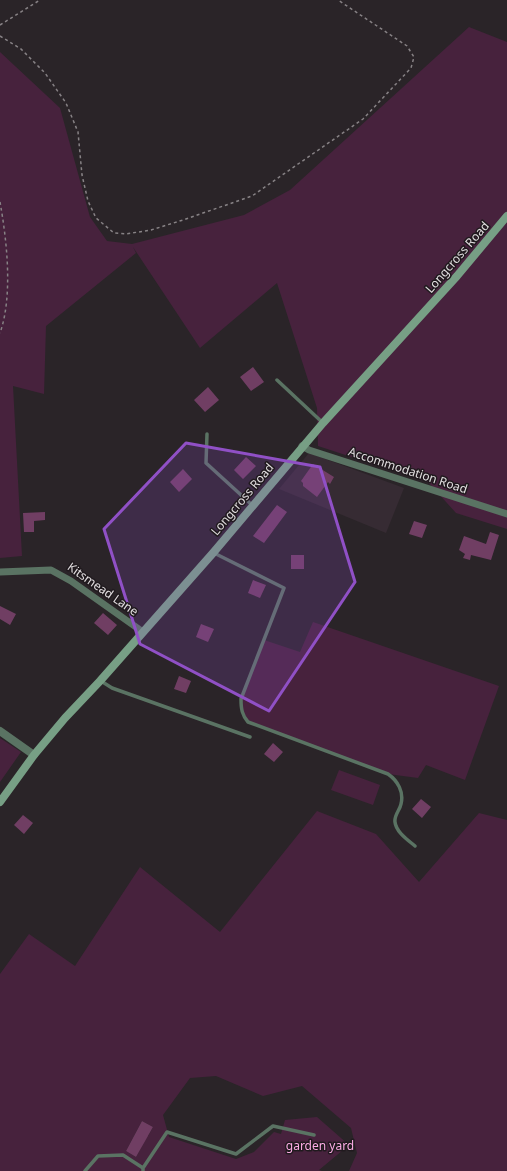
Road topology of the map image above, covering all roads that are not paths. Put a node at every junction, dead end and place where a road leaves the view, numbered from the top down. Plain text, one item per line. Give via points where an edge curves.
1 (507, 216) edge
2 (277, 380) dead end
3 (323, 423) junction
4 (207, 434) dead end
5 (302, 446) junction
6 (252, 505) junction
7 (507, 514) edge
8 (212, 553) junction
9 (0, 572) edge
10 (143, 632) junction
11 (100, 681) junction
12 (0, 731) edge
13 (250, 737) dead end
14 (34, 755) junction
15 (0, 802) edge
16 (415, 846) dead end
17 (314, 1135) dead end
18 (143, 1170) edge
19 (86, 1171) edge

1 - 3 main road, Longcross Road via 457,276
2 - 3 lane
3 - 5 main road, Longcross Road
4 - 6 lane via 206,462
5 - 6 main road, Longcross Road
5 - 7 street, Accommodation Road
6 - 8 main road, Longcross Road
8 - 10 main road, Longcross Road
8 - 16 lane via 284,588 241,699 243,716 248,722 388,774 395,779 401,792 401,804 395,823
9 - 10 street, Kitsmead Lane via 51,570 71,581
10 - 11 main road, Longcross Road
11 - 13 lane via 112,688
11 - 14 main road, Longcross Road
12 - 14 street
14 - 15 main road, Longcross Road
17 - 18 lane via 273,1126 236,1154 167,1132
18 - 19 lane via 123,1155 98,1156

